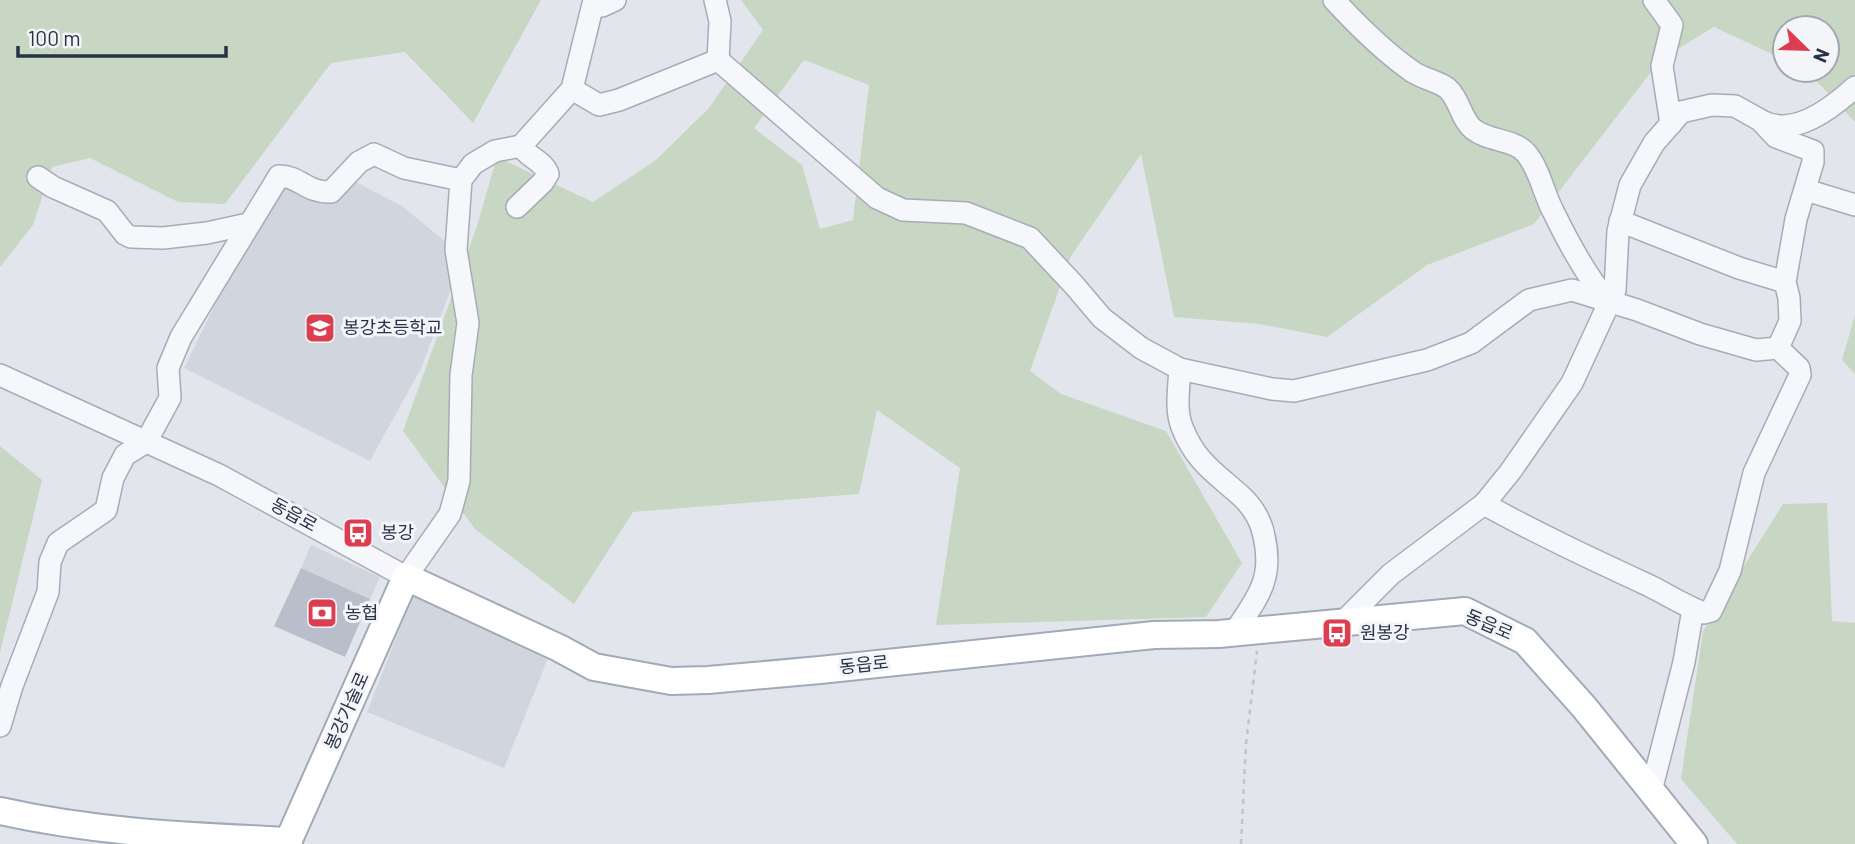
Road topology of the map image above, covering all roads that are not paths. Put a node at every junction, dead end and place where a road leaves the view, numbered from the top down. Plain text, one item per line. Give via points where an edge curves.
1 (615, 0) edge
2 (715, 0) edge
3 (1334, 0) edge
4 (1654, 0) edge
5 (594, 3) edge
6 (718, 60) junction
7 (1855, 87) edge
8 (572, 89) junction
9 (1760, 120) junction
10 (1671, 124) junction
11 (521, 146) junction
12 (38, 177) dead end
13 (461, 180) junction
14 (1806, 190) junction
15 (1855, 205) edge
16 (517, 207) dead end
17 (1620, 221) junction
18 (248, 224) junction
19 (1785, 282) junction
20 (1609, 303) junction
21 (1778, 348) junction
22 (1180, 369) junction
23 (0, 375) edge
24 (146, 442) junction
25 (1484, 504) junction
26 (406, 578) junction
27 (1693, 609) junction
28 (1343, 622) junction
29 (1247, 632) junction
30 (0, 726) edge
31 (1651, 792) junction
32 (0, 811) edge
33 (288, 842) edge
34 (1694, 844) edge

1 - 5 street via 602,6
2 - 6 street via 720,21
3 - 20 street via 1360,29 1415,73 1450,90 1472,128 1525,152 1552,211
4 - 10 street via 1672,25 1662,66
5 - 8 street
6 - 8 street via 599,105
6 - 22 street via 877,198 903,210 967,213 1030,238 1102,318 1141,348
7 - 9 street via 1834,106 1792,125 1777,127
8 - 11 street
9 - 10 street via 1735,106 1712,105 1681,112
9 - 14 street via 1776,137 1813,151
10 - 17 street via 1654,143 1630,185
11 - 13 street via 495,151 473,164
11 - 16 street via 548,174
12 - 18 street via 107,211 131,237 163,238
13 - 18 street via 404,168 374,155 359,162 331,192 318,192 279,176
13 - 26 street via 456,250 468,323 461,375 459,481 450,513
14 - 15 street
14 - 19 street
17 - 19 street
17 - 20 street via 1615,290
18 - 24 street via 181,337 168,368 170,398
19 - 21 street via 1790,321
20 - 21 street via 1756,351
20 - 22 street via 1572,290 1530,300 1471,343 1427,360 1294,391
20 - 25 street via 1572,383
21 - 27 street via 1799,368 1800,375 1754,472 1730,571 1711,611
22 - 29 street via 1181,425 1213,474 1242,496 1261,521 1268,571
23 - 24 street, 동읍로
24 - 26 street, 동읍로 via 250,490
24 - 30 street via 125,456 113,478 106,510 58,543 50,562 48,592
25 - 27 street
25 - 28 street via 1391,573
26 - 29 main road, 동읍로 via 594,667 671,681 1154,635
26 - 33 main road, 봉강가술로
27 - 31 street
28 - 29 main road, 동읍로
28 - 31 main road, 동읍로 via 1465,611 1525,641
31 - 34 main road, 동읍로
32 - 33 main road via 81,827

